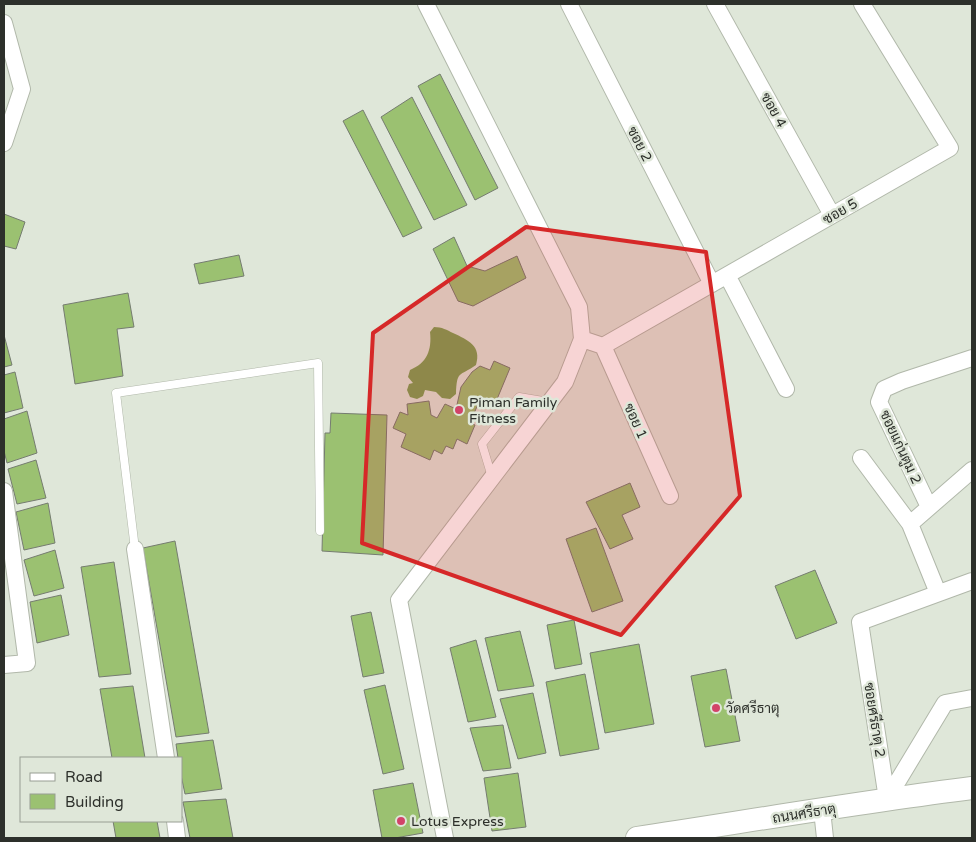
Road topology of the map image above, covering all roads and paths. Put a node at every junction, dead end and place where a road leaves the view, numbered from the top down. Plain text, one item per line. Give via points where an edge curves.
1 (426, 4) edge
2 (569, 4) edge
3 (715, 4) edge
4 (862, 4) edge
5 (4, 23) edge
6 (4, 143) edge
7 (832, 216) junction
8 (728, 277) junction
9 (712, 284) junction
10 (582, 339) junction
11 (604, 346) junction
12 (972, 358) edge
13 (786, 389) dead end
14 (550, 402) junction
15 (861, 458) dead end
16 (972, 470) edge
17 (492, 477) junction
18 (4, 491) edge
19 (670, 496) dead end
20 (929, 508) junction
21 (910, 524) junction
22 (320, 531) dead end
23 (135, 549) joint
24 (972, 580) edge
25 (938, 593) junction
26 (4, 665) edge
27 (972, 698) edge
28 (166, 757) edge
29 (972, 788) edge
30 (887, 798) junction
31 (822, 810) junction
32 (175, 822) edge
33 (177, 838) edge
34 (445, 838) edge
35 (637, 838) edge
36 (825, 838) edge

1 - 10 street via 579,307
2 - 9 street, ซอย 2
3 - 7 street, ซอย 4
4 - 7 street, ซอย 5 via 950,148
5 - 6 street via 22,89
7 - 8 street, ซอย 5
8 - 9 street, ซอย 5
8 - 13 street
9 - 11 street, ซอย 5
10 - 11 street
10 - 14 street via 564,382
11 - 19 street, ซอย 1
12 - 20 street, ซอยแก่นตูม 2 via 884,389 879,402
14 - 17 street
14 - 17 lane via 519,396 482,444
15 - 21 street
16 - 20 street
17 - 34 street via 399,600
18 - 26 street via 27,663
20 - 21 street
21 - 25 street
22 - 23 lane via 318,363 116,393
23 - 28 street
24 - 25 street, ซอยศรีธาตุ 2
25 - 30 street, ซอยศรีธาตุ 2 via 860,622
27 - 30 street, ซอยศรีธาตุ 2 via 945,702
29 - 30 street, ถนนศรีธาตุ
30 - 31 street, ถนนศรีธาตุ
31 - 35 street, ถนนศรีธาตุ
31 - 36 street
32 - 33 street

